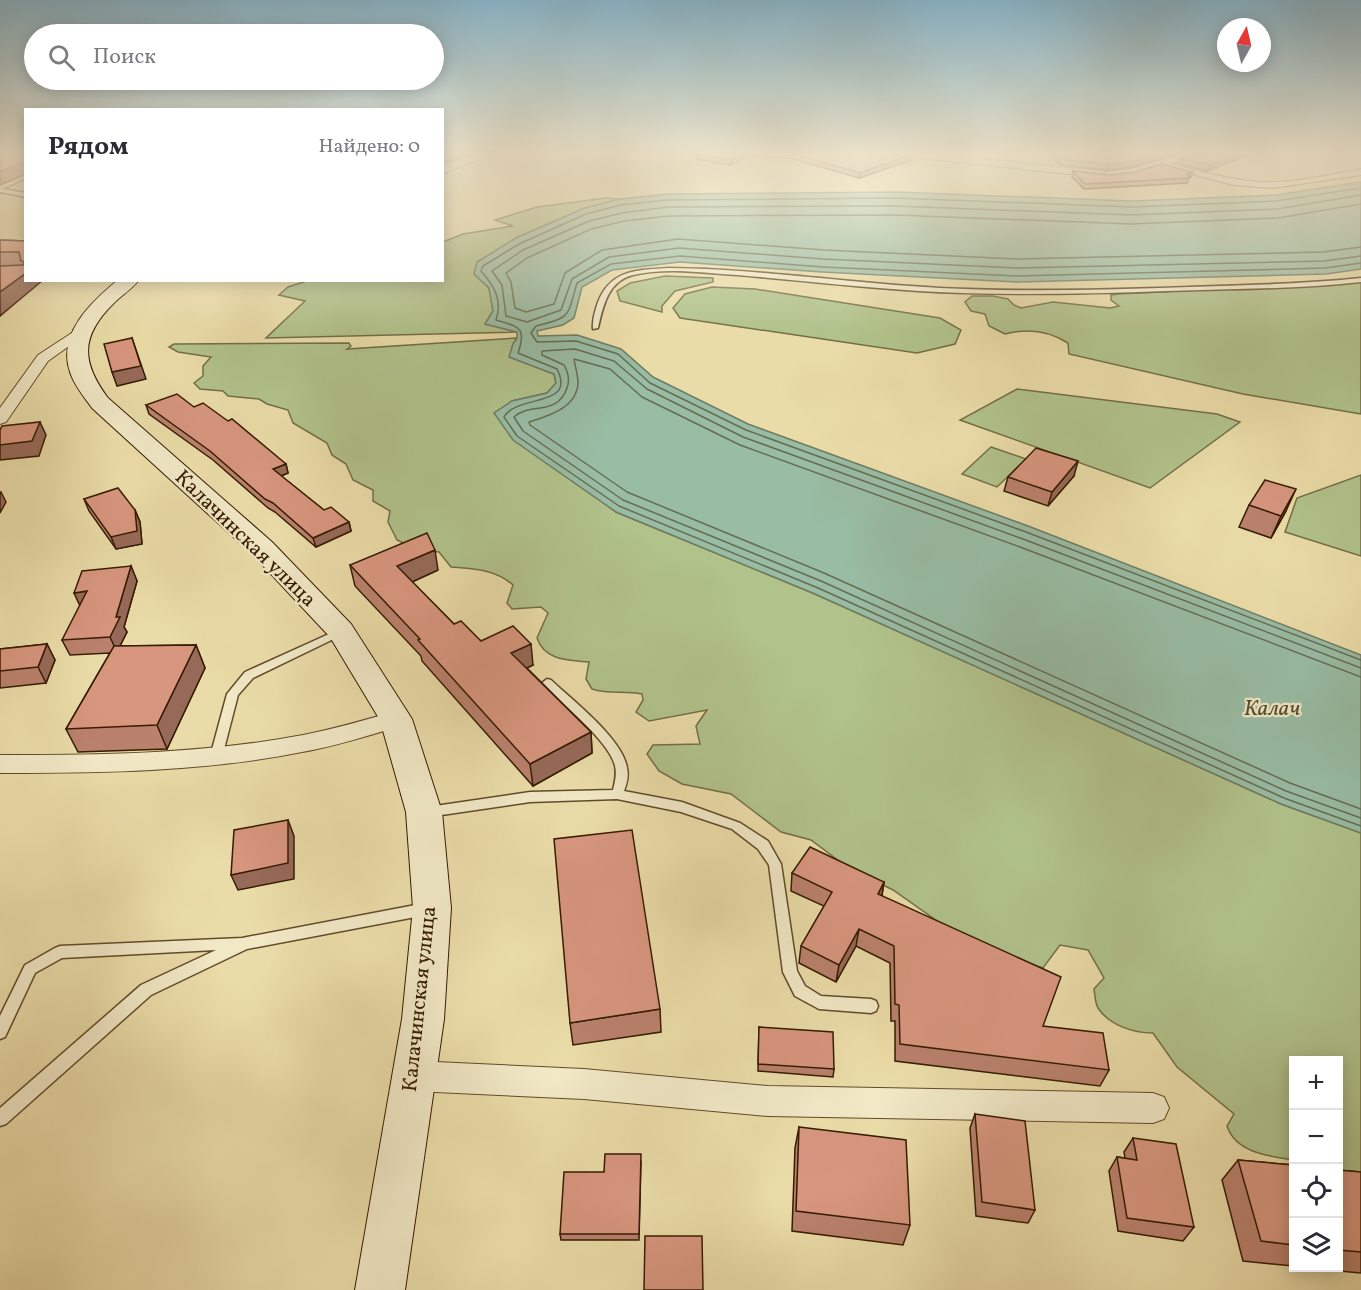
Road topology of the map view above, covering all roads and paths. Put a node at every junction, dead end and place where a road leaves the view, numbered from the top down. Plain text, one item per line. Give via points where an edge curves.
1 (1361, 280) edge
2 (128, 282) edge
3 (595, 327) dead end
4 (81, 332) junction
5 (0, 419) edge
6 (340, 632) junction
7 (547, 683) dead end
8 (396, 719) junction
9 (216, 757) junction
10 (0, 764) edge
11 (617, 794) junction
12 (424, 812) junction
13 (432, 908) junction
14 (245, 943) junction
15 (872, 1006) dead end
16 (0, 1032) edge
17 (414, 1076) junction
18 (1153, 1108) dead end
19 (0, 1116) edge
20 (380, 1290) edge

1 - 3 lane via 1085,292 941,290 654,271 622,277 611,285 600,305
2 - 4 main road via 97,309
4 - 5 street via 44,358
4 - 6 main road, Калачинская улица via 77,354 80,372 100,403 262,548
6 - 8 main road, Калачинская улица
6 - 9 lane via 249,675 233,694
7 - 11 lane via 611,746 621,764 622,780
8 - 9 street via 302,744
8 - 12 main road, Калачинская улица
9 - 10 street
11 - 12 lane via 530,797
11 - 15 lane via 682,807 736,826 763,845 775,864 790,972 800,991 819,1002
12 - 13 main road, Калачинская улица
13 - 14 lane
13 - 17 main road, Калачинская улица
14 - 16 lane via 60,952 30,969
14 - 19 lane via 146,990
17 - 18 street via 584,1084 768,1101
17 - 20 main road, Калачинская улица

